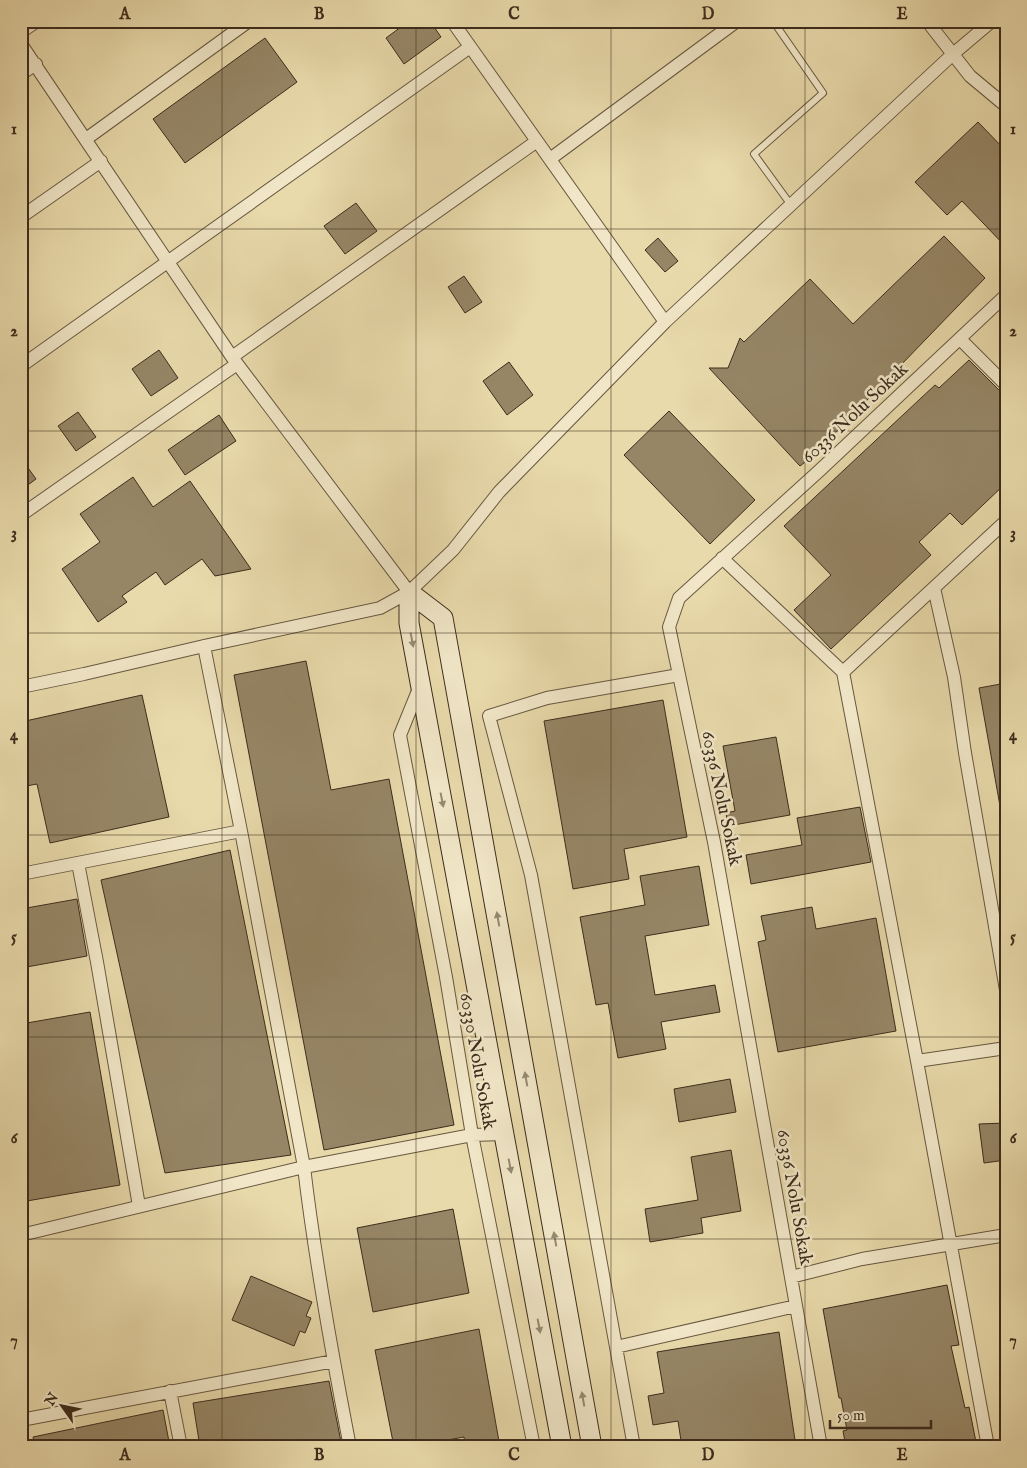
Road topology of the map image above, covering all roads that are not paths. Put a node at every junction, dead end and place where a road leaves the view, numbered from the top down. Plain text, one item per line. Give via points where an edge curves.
1 (37, 21) edge
2 (249, 21) edge
3 (452, 21) edge
4 (737, 21) edge
5 (773, 21) edge
6 (927, 21) edge
7 (992, 21) edge
8 (21, 32) edge
9 (21, 44) edge
10 (470, 47) junction
11 (954, 54) junction
12 (36, 64) junction
13 (21, 74) edge
14 (1006, 106) edge
15 (86, 138) junction
16 (537, 141) junction
17 (550, 159) junction
18 (101, 161) junction
19 (791, 205) junction
20 (21, 217) edge
21 (168, 261) junction
22 (1006, 295) edge
23 (665, 322) junction
24 (960, 339) junction
25 (235, 360) junction
26 (21, 366) edge
27 (1006, 385) edge
28 (21, 515) edge
29 (1006, 521) edge
30 (722, 558) junction
31 (934, 588) junction
32 (409, 592) junction
33 (204, 646) junction
34 (843, 672) junction
35 (679, 675) junction
36 (420, 685) junction
37 (21, 687) edge
38 (241, 831) junction
39 (78, 863) junction
40 (21, 874) edge
41 (1006, 990) edge
42 (1006, 1048) edge
43 (918, 1061) junction
44 (472, 1134) junction
45 (504, 1134) junction
46 (304, 1167) junction
47 (139, 1206) junction
48 (21, 1234) edge
49 (1006, 1235) edge
50 (950, 1244) junction
51 (791, 1277) junction
52 (796, 1306) junction
53 (616, 1347) junction
54 (334, 1361) junction
55 (170, 1391) junction
56 (21, 1420) edge
57 (181, 1447) edge
58 (350, 1447) edge
59 (534, 1447) edge
60 (562, 1447) edge
61 (592, 1447) edge
62 (634, 1447) edge
63 (821, 1447) edge
64 (988, 1447) edge

1 - 8 street
2 - 15 street
3 - 10 street
4 - 17 street
5 - 19 lane via 823,93 754,154
6 - 11 street
7 - 11 street
9 - 12 street
10 - 16 street
10 - 21 street
11 - 14 street via 970,76
11 - 19 street
12 - 13 street
12 - 15 street
15 - 18 street
16 - 17 street
16 - 25 street
17 - 23 street
18 - 20 street
18 - 21 street
19 - 23 street
21 - 25 street
21 - 26 street
22 - 24 street, 60336 Nolu Sokak
23 - 32 street via 499,492 453,550
24 - 27 street
24 - 30 street, 60336 Nolu Sokak
25 - 28 street
25 - 32 street
29 - 31 street
30 - 34 street
30 - 35 street, 60336 Nolu Sokak via 679,598 669,627
31 - 34 street
31 - 41 street via 954,677
32 - 33 street via 380,608
32 -> 36 street via 409,622
61 -> 32 street via 444,618
33 - 37 street
33 - 38 street
34 - 43 street
35 - 51 street, 60336 Nolu Sokak via 714,842
35 - 53 street via 547,698 489,716 531,875
36 - 44 street, 60330 Nolu Sokak via 400,735
36 -> 45 street
38 - 39 street
38 - 46 street
39 - 40 street
39 - 47 street
42 - 43 street
43 - 50 street
44 - 45 street
44 - 46 street
44 - 59 street, 60330 Nolu Sokak
45 -> 60 street
46 - 47 street
46 - 54 street
47 - 48 street
49 - 50 street
50 - 51 street via 862,1259
50 - 64 street
51 - 52 street, 60336 Nolu Sokak
52 - 53 street
52 - 63 street, 60336 Nolu Sokak
53 - 62 street
54 - 55 street
54 - 58 street
55 - 56 street
55 - 57 street

